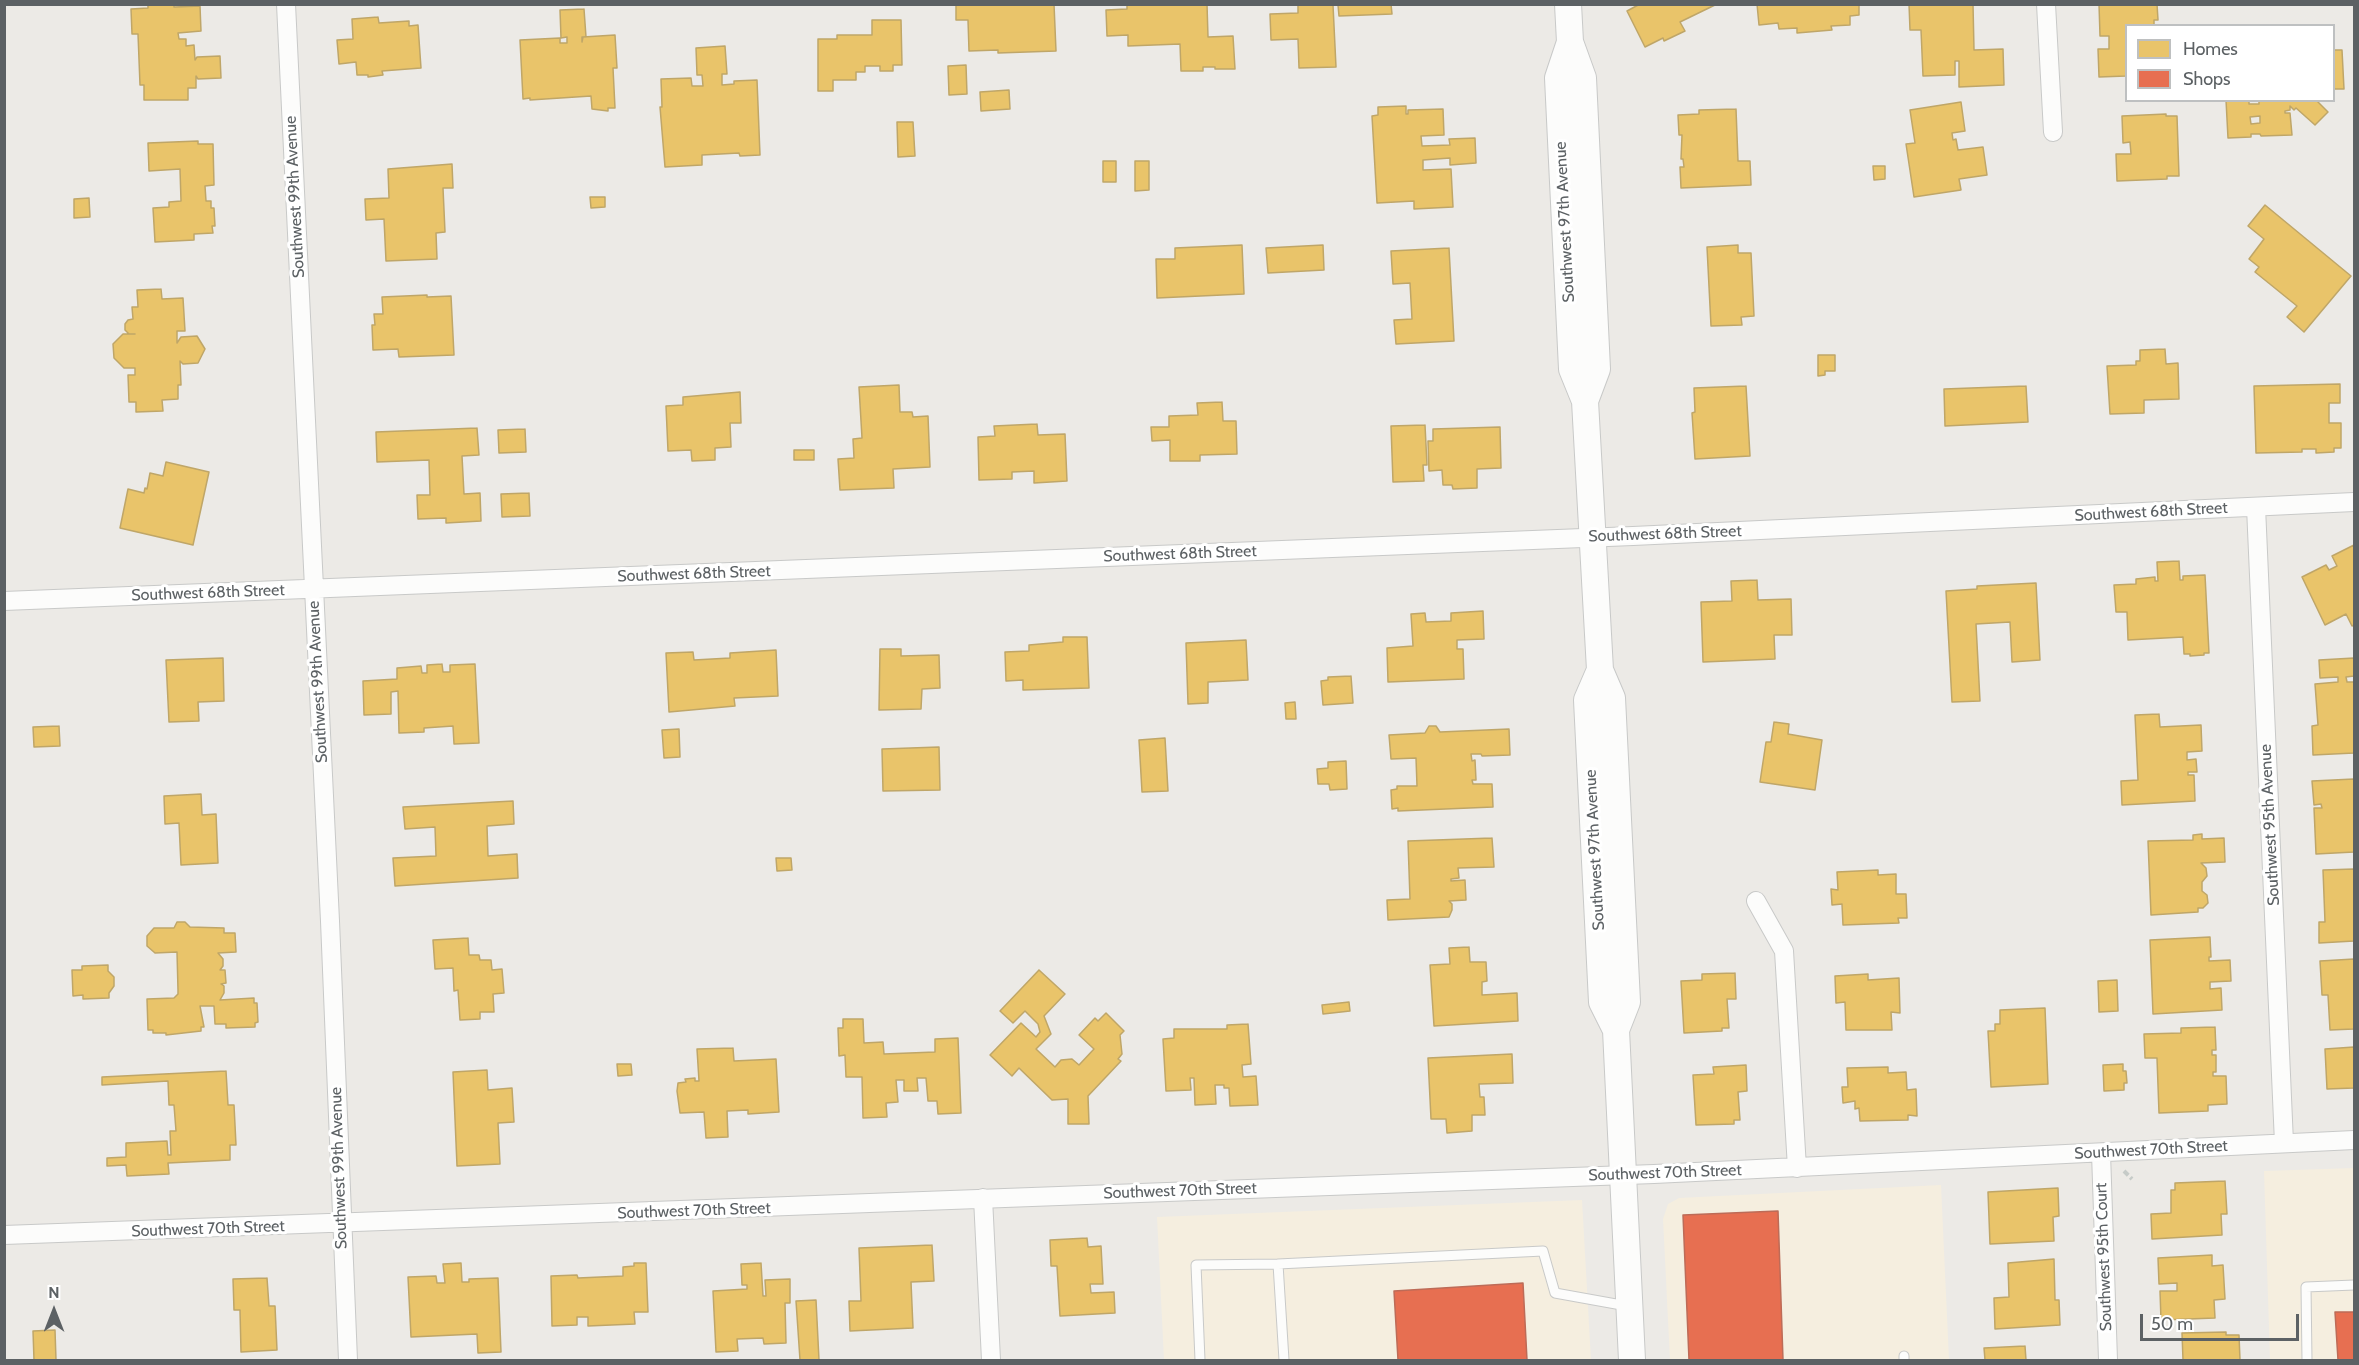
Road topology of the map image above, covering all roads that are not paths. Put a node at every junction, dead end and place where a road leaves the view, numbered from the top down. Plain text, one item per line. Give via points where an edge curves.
1 (286, 4) edge
2 (1568, 4) edge
3 (2046, 4) edge
4 (2053, 132) dead end
5 (2355, 502) edge
6 (2256, 507) junction
7 (1593, 537) junction
8 (313, 589) junction
9 (4, 601) edge
10 (1756, 900) dead end
11 (2355, 1140) edge
12 (2284, 1143) junction
13 (2101, 1153) junction
14 (1797, 1168) junction
15 (1624, 1174) junction
16 (983, 1198) junction
17 (341, 1224) junction
18 (4, 1235) edge
19 (1278, 1264) junction
20 (2355, 1285) edge
21 (1629, 1307) junction
22 (348, 1360) edge
23 (991, 1360) edge
24 (1200, 1360) edge
25 (1284, 1360) edge
26 (1632, 1360) edge
27 (2108, 1360) edge
28 (2307, 1360) edge

1 - 8 street, Southwest 99th Avenue
2 - 7 street, Southwest 97th Avenue via 1570,42 1583,78 1597,369 1585,401
3 - 4 street
5 - 6 street, Southwest 68th Street
6 - 7 street, Southwest 68th Street
6 - 12 street, Southwest 95th Avenue
7 - 8 street, Southwest 68th Street
7 - 15 street, Southwest 97th Avenue via 1600,670 1612,698 1624,943 1626,1002 1616,1030
8 - 9 street, Southwest 68th Street
8 - 17 street, Southwest 99th Avenue
10 - 14 street via 1784,951
11 - 12 street, Southwest 70th Street
12 - 13 street, Southwest 70th Street
13 - 14 street, Southwest 70th Street
13 - 27 street, Southwest 95th Court
14 - 15 street, Southwest 70th Street
15 - 16 street, Southwest 70th Street
15 - 21 street, Southwest 97th Avenue
16 - 17 street, Southwest 70th Street
16 - 23 street
17 - 18 street, Southwest 70th Street
17 - 22 street, Southwest 99th Avenue
19 - 21 lane via 1543,1251 1555,1293
19 - 24 lane via 1196,1265
19 - 25 lane
20 - 28 lane via 2306,1287
21 - 26 street, Southwest 97th Avenue

